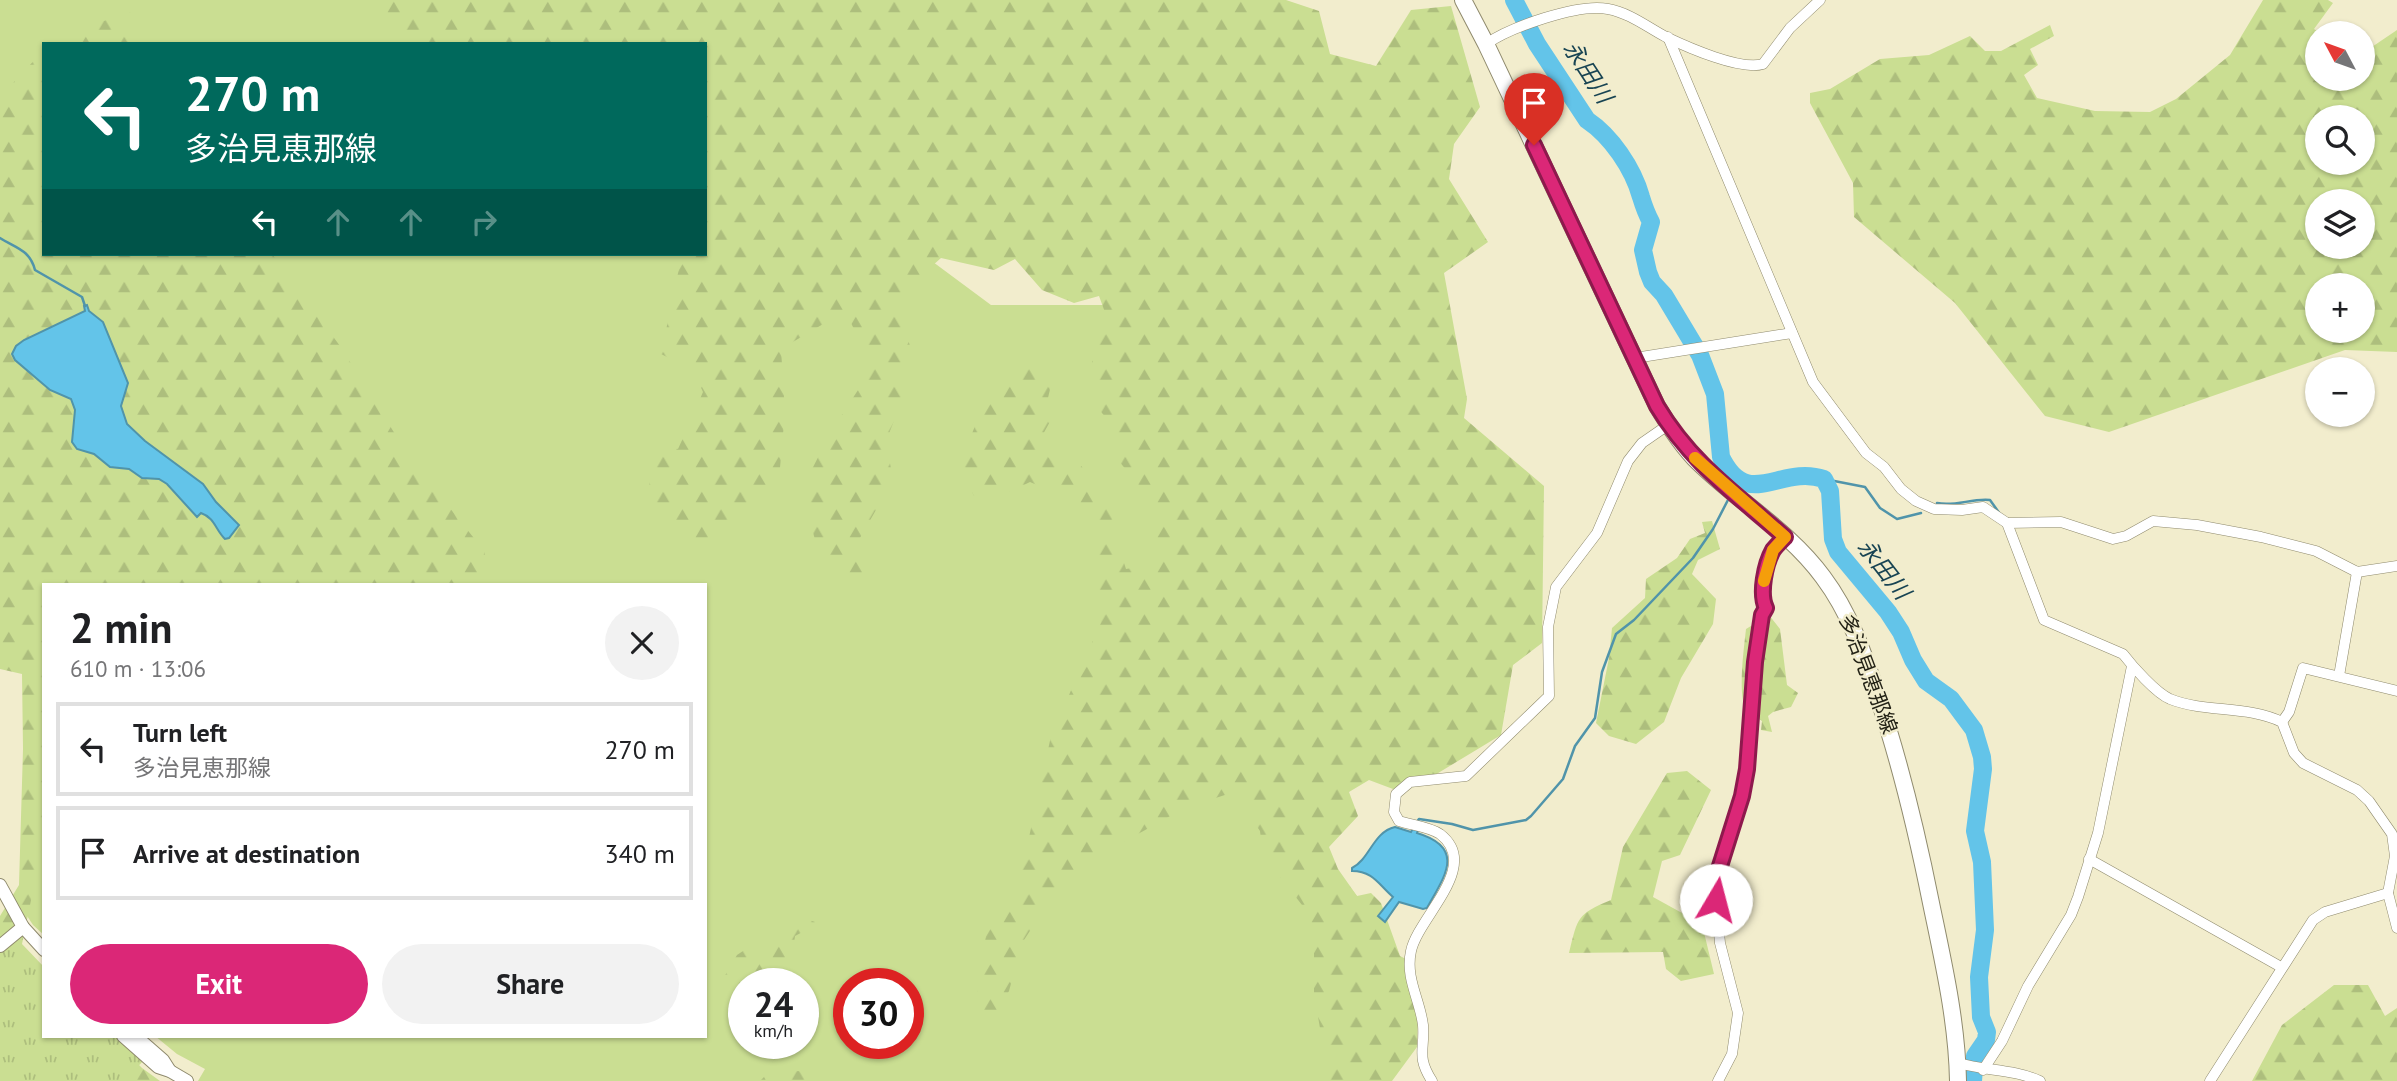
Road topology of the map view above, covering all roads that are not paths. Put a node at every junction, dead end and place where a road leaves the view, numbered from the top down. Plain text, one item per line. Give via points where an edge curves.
1 (1462, 0) edge
2 (1820, 0) edge
3 (1668, 37) junction
4 (1486, 44) junction
5 (1792, 333) junction
6 (1634, 358) junction
7 (1668, 425) junction
8 (2007, 523) junction
9 (1785, 537) junction
10 (2397, 566) edge
11 (2357, 572) junction
12 (2132, 666) junction
13 (2339, 677) junction
14 (2397, 691) edge
15 (2281, 722) junction
16 (2089, 859) junction
17 (0, 885) edge
18 (2388, 893) junction
19 (0, 905) edge
20 (2397, 928) edge
21 (20, 930) junction
22 (0, 946) edge
23 (42, 948) edge
24 (42, 957) edge
25 (2281, 967) junction
26 (125, 1038) edge
27 (138, 1038) edge
28 (1958, 1063) junction
29 (1983, 1070) junction
30 (170, 1071) junction
31 (187, 1081) edge
32 (1432, 1081) edge
33 (1718, 1081) edge
34 (1958, 1081) edge
35 (2040, 1081) edge
36 (2210, 1081) edge

1 - 4 main road, 多治見恵那線
2 - 3 street via 1790,28 1763,64 1756,66 1739,65
3 - 4 street via 1606,8 1587,8 1520,27
3 - 5 street
4 - 6 main road, 多治見恵那線
5 - 6 street
5 - 8 street via 1812,382 1855,440 1901,489 1934,509 1983,507
6 - 7 main road, 多治見恵那線
7 - 9 main road, 多治見恵那線 via 1695,458
7 - 32 street via 1642,443 1628,461 1597,533 1556,587 1548,627 1549,696 1466,776 1410,782 1396,794 1394,812 1399,821 1441,835 1456,862 1430,918 1415,937 1409,963 1422,1018 1423,1064
8 - 11 street via 2061,522 2113,539 2153,521 2197,525 2316,551
8 - 12 street via 2044,620 2112,648
9 - 28 main road, 多治見恵那線 via 1823,576 1864,654 1906,786 1947,979
9 - 33 street via 1773,550 1765,576 1766,608 1755,662 1747,769 1720,866 1716,900 1720,943 1738,1013 1731,1054
10 - 11 street
11 - 13 street
12 - 15 street via 2167,698 2267,715
12 - 16 street
13 - 14 street
13 - 15 street via 2303,668 2289,712
15 - 18 street via 2303,763 2357,790 2387,825 2395,843
16 - 25 street
16 - 29 street via 2071,915
17 - 21 street
18 - 20 street
18 - 25 street via 2318,916
19 - 21 street
21 - 22 street
21 - 23 street
21 - 24 street
25 - 36 street
26 - 30 street via 158,1067
27 - 30 street
28 - 29 street
28 - 34 main road, 多治見恵那線
29 - 35 street via 2017,1072
30 - 31 street

